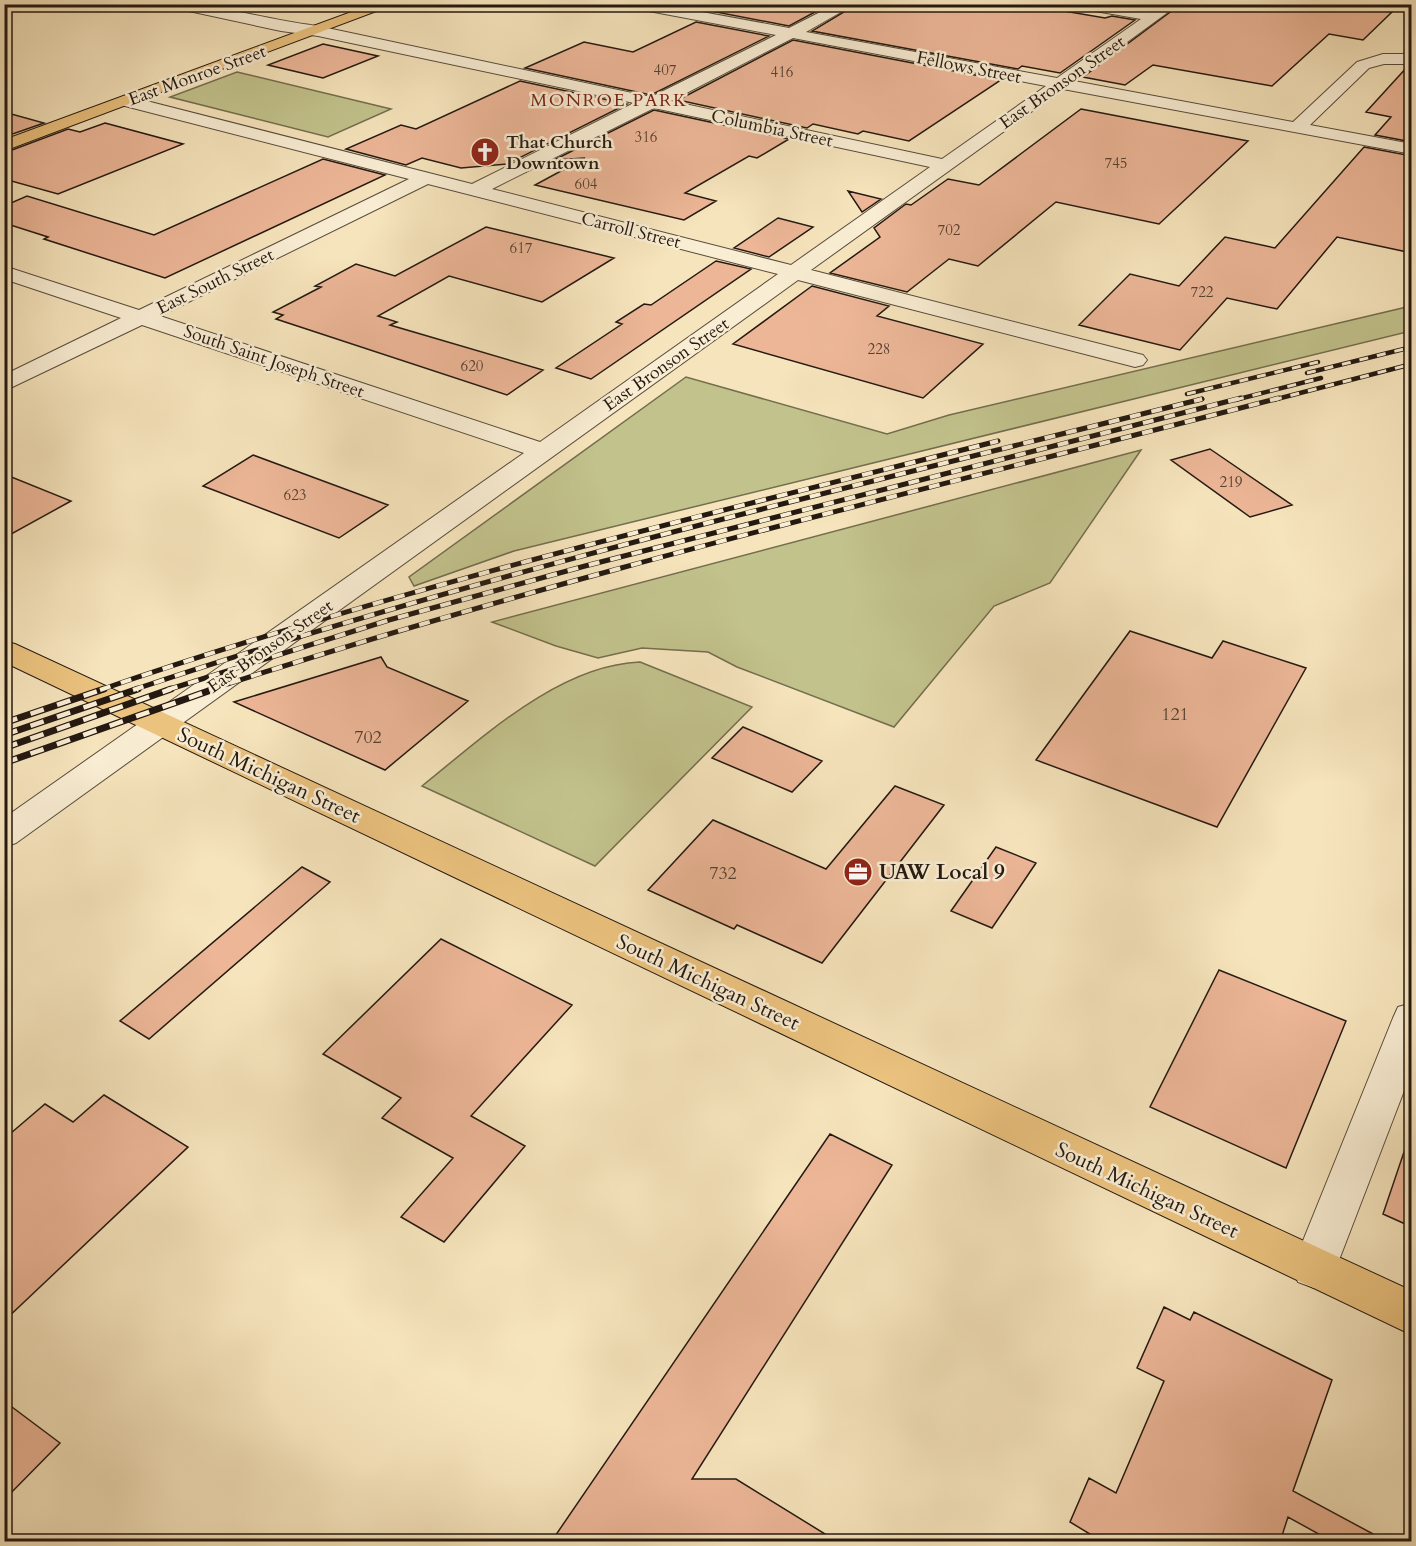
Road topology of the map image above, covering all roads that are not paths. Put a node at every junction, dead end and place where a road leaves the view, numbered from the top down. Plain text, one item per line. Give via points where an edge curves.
1 (175, 4) edge
2 (219, 4) edge
3 (388, 4) edge
4 (633, 4) edge
5 (848, 4) edge
6 (1078, 4) edge
7 (1172, 4) edge
8 (1154, 17) junction
9 (318, 30) junction
10 (791, 34) junction
11 (1412, 59) edge
12 (1059, 84) junction
13 (127, 101) junction
14 (654, 102) junction
15 (1296, 128) junction
16 (4, 146) edge
17 (1412, 149) edge
18 (945, 165) junction
19 (426, 178) junction
20 (475, 190) junction
21 (4, 272) edge
22 (795, 272) junction
23 (141, 317) junction
24 (1135, 360) dead end
25 (4, 384) edge
26 (543, 452) junction
27 (4, 650) edge
28 (160, 724) junction
29 (4, 834) edge
30 (1412, 1018) edge
31 (1314, 1268) junction
32 (1412, 1314) edge

1 - 9 street, Columbia Street via 281,27
2 - 9 street, Columbia Street
3 - 9 main road, East Monroe Street
4 - 10 street, Fellows Street
5 - 10 street
6 - 8 street
7 - 8 street, East Bronson Street
8 - 12 street, East Bronson Street
9 - 13 main road, East Monroe Street
9 - 14 street, Columbia Street
10 - 12 street, Fellows Street
10 - 14 street
11 - 15 street via 1383,59 1363,66
12 - 15 street, Fellows Street
12 - 18 street, East Bronson Street
13 - 16 main road, East Monroe Street
13 - 19 street, Carroll Street
14 - 18 street, Columbia Street
14 - 20 street
15 - 17 street, Fellows Street
18 - 22 street, East Bronson Street
19 - 20 street, Carroll Street
19 - 23 street, East South Street
20 - 22 street, Carroll Street
21 - 23 street, South Saint Joseph Street
22 - 24 street, Carroll Street
22 - 26 street, East Bronson Street
23 - 25 street, East South Street
23 - 26 street, South Saint Joseph Street
26 - 28 street, East Bronson Street
27 - 28 main road, South Michigan Street
28 - 29 street, East Bronson Street
28 - 31 main road, South Michigan Street
30 - 31 street
31 - 32 main road, South Michigan Street

